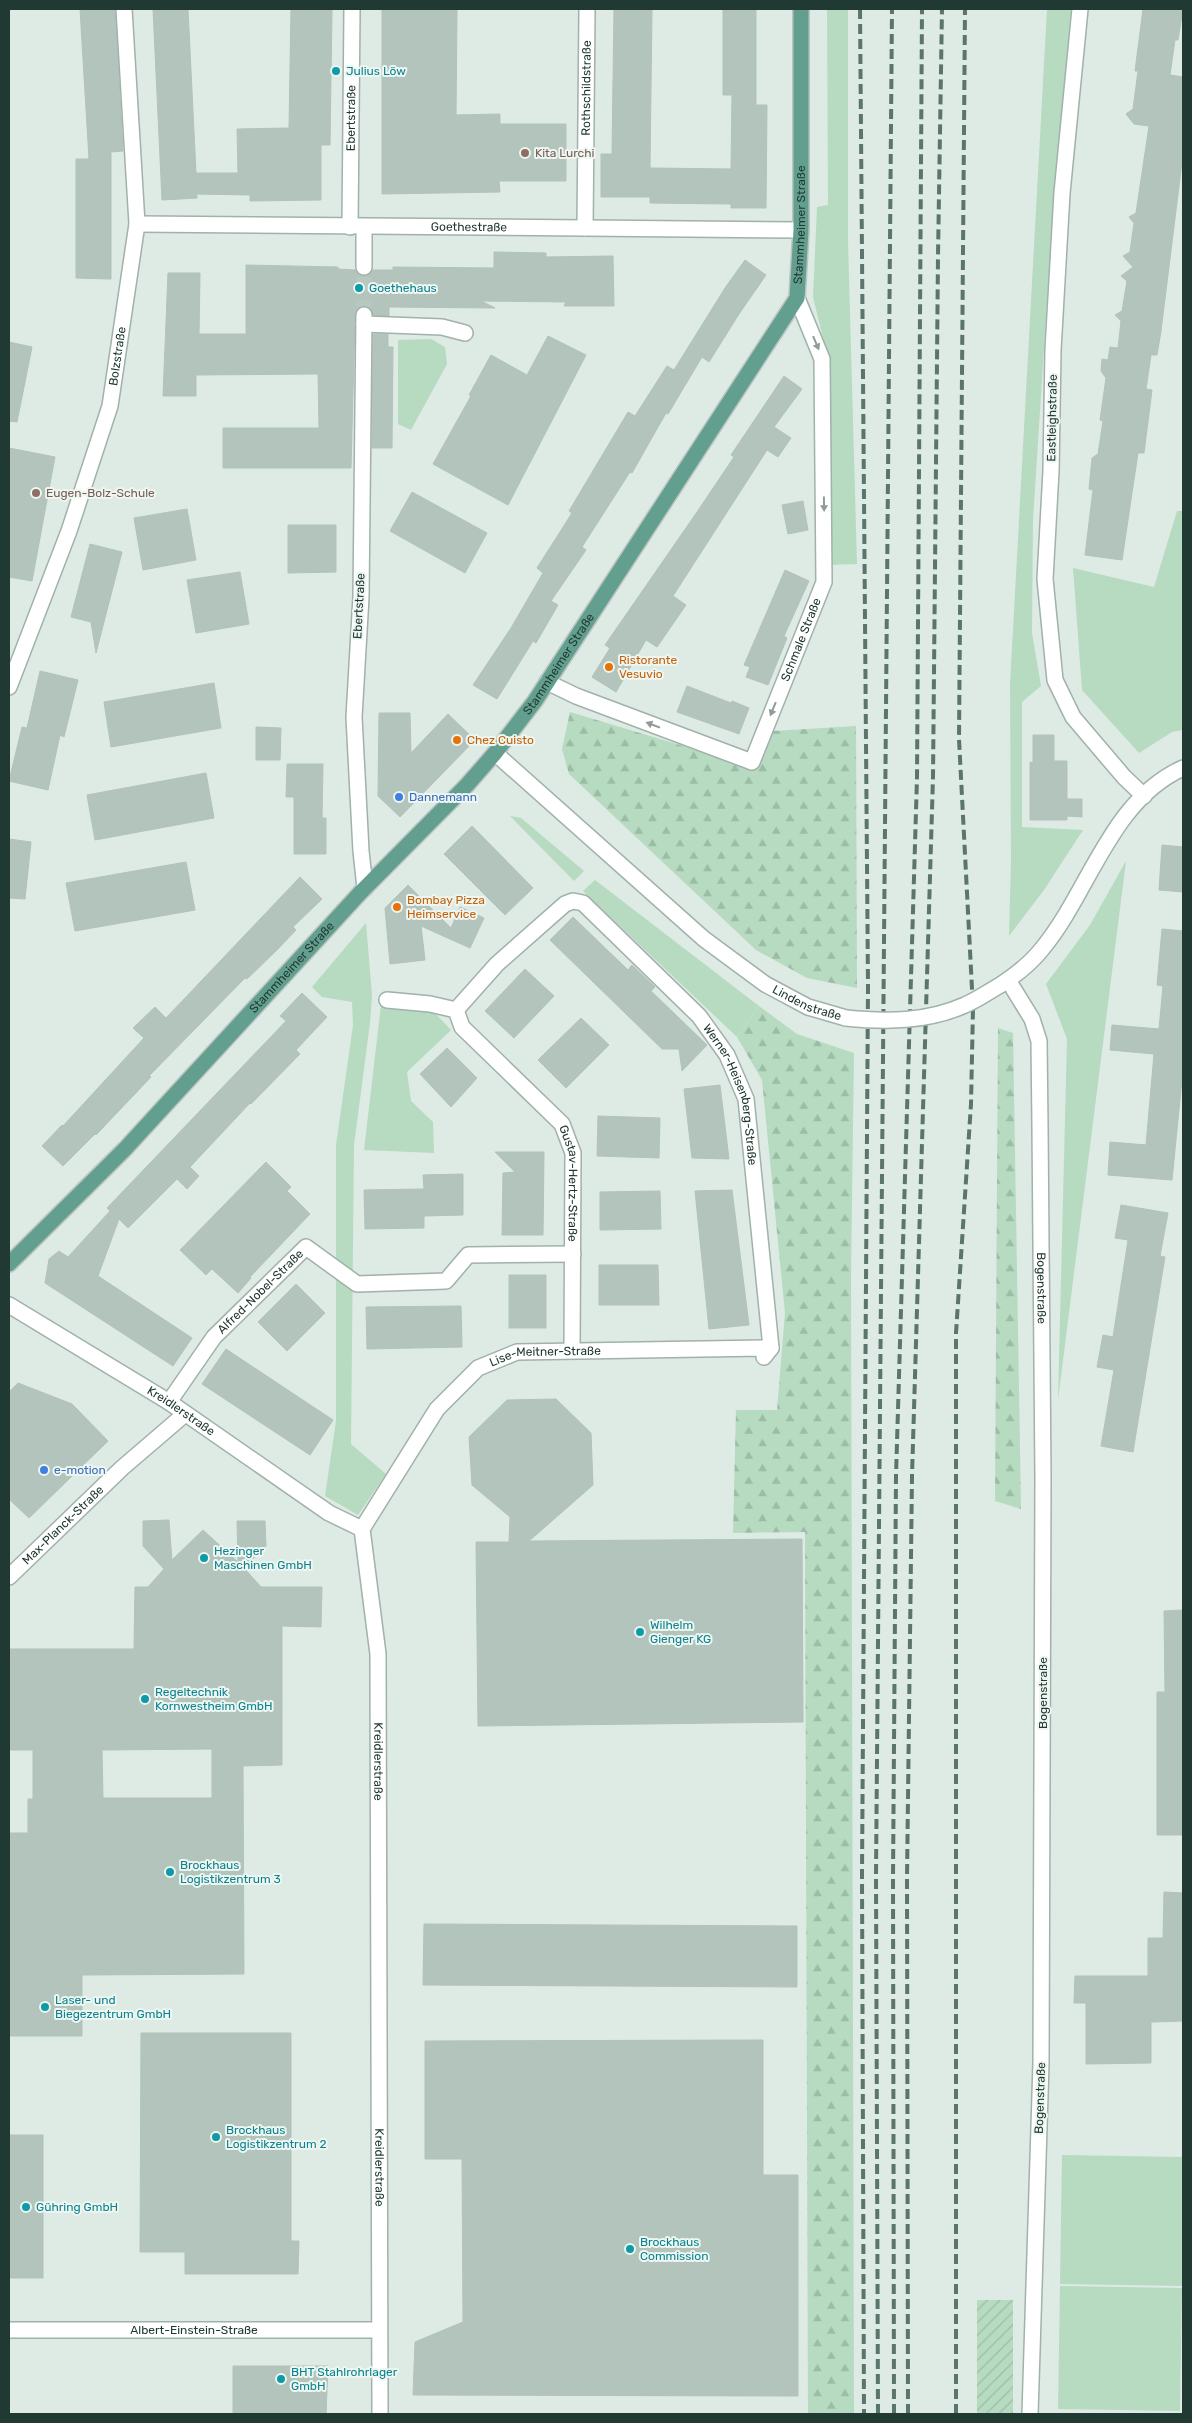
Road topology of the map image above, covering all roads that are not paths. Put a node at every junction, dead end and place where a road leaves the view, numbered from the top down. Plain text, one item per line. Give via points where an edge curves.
1 (124, 9) edge
2 (352, 9) edge
3 (587, 9) edge
4 (801, 9) edge
5 (1080, 9) edge
6 (137, 224) junction
7 (357, 227) junction
8 (584, 228) junction
9 (801, 230) junction
10 (364, 267) tunnel mouth
11 (797, 298) junction
12 (465, 333) dead end
13 (547, 682) junction
14 (9, 687) edge
15 (495, 753) junction
16 (1183, 768) edge
17 (1144, 796) junction
18 (366, 888) junction
19 (1005, 982) junction
20 (387, 1000) dead end
21 (456, 1010) junction
22 (573, 1254) junction
23 (9, 1264) edge
24 (9, 1305) edge
25 (572, 1350) junction
26 (768, 1352) joint
27 (169, 1402) junction
28 (184, 1414) junction
29 (362, 1529) junction
30 (9, 1577) edge
31 (9, 2330) edge
32 (379, 2330) junction
33 (380, 2414) edge
34 (1030, 2414) edge

1 - 6 street, Bolzstraße
2 - 7 street, Ebertstraße
3 - 8 street, Rothschildstraße
4 - 9 main road, Stammheimer Straße
5 - 17 street, Eastleighstraße via 1062,203 1045,579 1055,680 1073,717
6 - 7 street, Goethestraße
6 - 14 street, Bolzstraße via 110,406 69,531
7 - 8 street, Goethestraße
7 - 10 street, Ebertstraße
8 - 9 street, Goethestraße
9 - 11 main road, Stammheimer Straße
11 - 13 main road, Stammheimer Straße
11 -> 13 street, Schmale Straße via 822,359 824,582 752,762
12 - 18 street, Ebertstraße via 442,327 364,320 361,597 354,717
13 - 15 main road, Stammheimer Straße
15 - 18 main road, Stammheimer Straße
15 - 19 street, Lindenstraße, bridge via 704,938 765,984 808,1007 846,1018 883,1022 918,1018 964,1006
16 - 17 street, Lindenstraße via 1156,784
17 - 19 street, Lindenstraße via 1108,842 1042,950
18 - 23 main road, Stammheimer Straße via 125,1150
19 - 34 street, Bogenstraße via 1032,1019 1039,1041 1043,1478 1041,2053
20 - 21 street
21 - 22 street, Gustav-Hertz-Straße via 462,1027 562,1124 573,1153
21 - 26 street, Werner-Heisenberg-Straße via 497,964 565,904 573,901 583,903 699,1016 727,1055 746,1100
22 - 25 street, Gustav-Hertz-Straße
22 - 27 street, Alfred-Nobel-Straße via 468,1255 446,1281 357,1284 306,1248 214,1337
24 - 27 street, Kreidlerstraße
25 - 26 street, Lise-Meitner-Straße
25 - 29 street, Lise-Meitner-Straße via 517,1352 478,1368 438,1409
27 - 28 street, Kreidlerstraße
28 - 29 street, Kreidlerstraße via 329,1512
28 - 30 street, Max-Planck-Straße via 122,1468
29 - 32 street, Kreidlerstraße via 378,1654
31 - 32 street, Albert-Einstein-Straße
32 - 33 street, Kreidlerstraße

